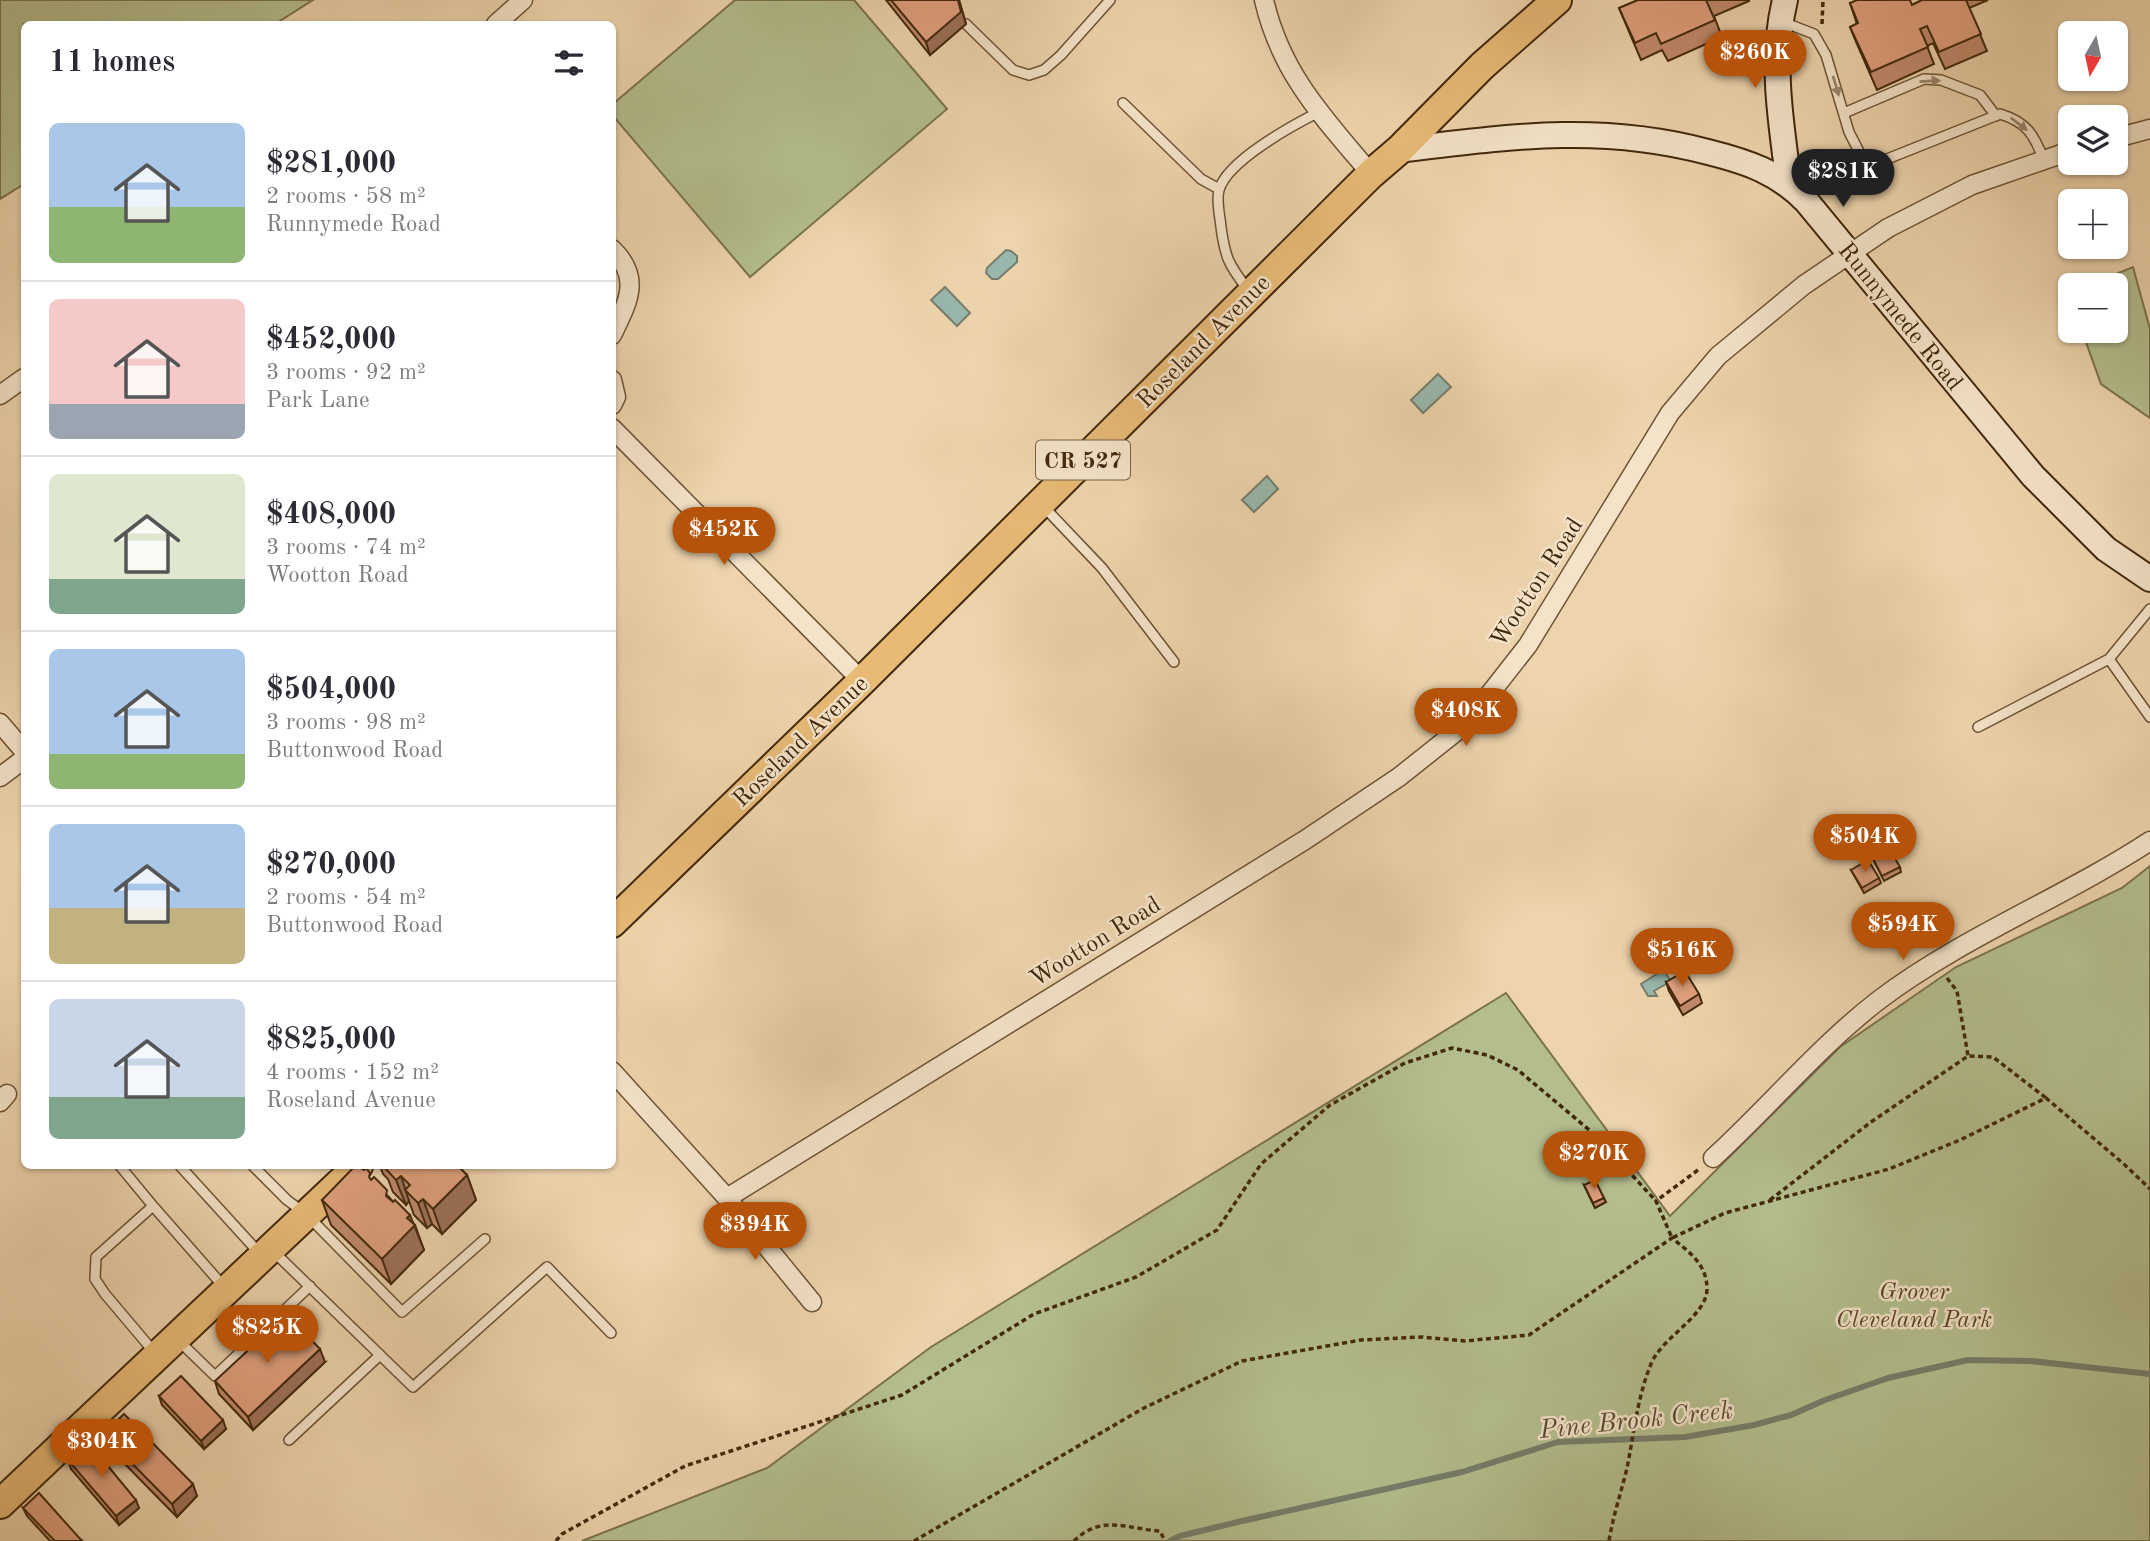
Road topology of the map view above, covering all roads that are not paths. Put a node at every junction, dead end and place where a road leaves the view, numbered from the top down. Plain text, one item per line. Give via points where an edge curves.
1 (523, 0) edge
2 (1110, 0) edge
3 (1264, 0) edge
4 (1557, 0) edge
5 (1783, 11) edge
6 (499, 21) edge
7 (966, 24) dead end
8 (1123, 103) dead end
9 (1319, 112) junction
10 (1844, 113) junction
11 (1996, 116) junction
12 (2150, 129) edge
13 (2128, 135) edge
14 (1399, 150) junction
15 (2058, 155) edge
16 (2044, 160) junction
17 (1371, 174) junction
18 (1789, 184) junction
19 (1219, 189) junction
20 (616, 253) edge
21 (1850, 254) junction
22 (1251, 293) junction
23 (616, 326) edge
24 (21, 381) edge
25 (0, 396) edge
26 (616, 432) edge
27 (1040, 503) junction
28 (2150, 579) edge
29 (2150, 609) edge
30 (2109, 659) junction
31 (1174, 662) dead end
32 (862, 681) junction
33 (2150, 717) edge
34 (0, 723) edge
35 (1978, 727) dead end
36 (21, 748) edge
37 (21, 761) edge
38 (0, 778) edge
39 (2150, 841) edge
40 (616, 919) edge
41 (616, 1075) edge
42 (1713, 1158) road end
43 (122, 1169) edge
44 (183, 1169) edge
45 (256, 1169) edge
46 (355, 1169) edge
47 (727, 1198) junction
48 (153, 1206) junction
49 (306, 1214) junction
50 (485, 1239) dead end
51 (266, 1252) junction
52 (310, 1286) junction
53 (227, 1290) junction
54 (812, 1302) dead end
55 (611, 1333) dead end
56 (167, 1347) junction
57 (380, 1355) junction
58 (289, 1440) dead end
59 (0, 1504) edge

1 - 6 street
2 - 7 lane via 1044,71 1029,75 1013,70
3 - 9 street via 1288,67
4 - 14 main road, Roseland Avenue / CR 527 via 1482,66
5 -> 10 lane via 1814,34 1826,55
5 - 18 street via 1776,72
8 - 19 lane via 1201,179
9 - 17 street
9 - 19 lane via 1283,130 1247,157
10 -> 11 lane via 1932,79 1980,94
10 - 11 lane via 1867,167
11 -> 16 lane via 2017,119 2036,139
12 - 13 street
14 - 17 main road, Roseland Avenue / CR 527
14 - 18 street, Runnymede Road via 1509,136 1634,136 1724,156
15 - 16 street, Wootton Road
16 - 21 street, Wootton Road via 1950,195
17 - 22 main road, Roseland Avenue / CR 527
18 - 21 street, Runnymede Road
19 - 22 lane via 1224,253
20 - 23 street via 631,279
21 - 28 street, Runnymede Road via 2033,476 2106,549
21 - 47 street, Wootton Road via 1727,348 1670,413 1528,645 1467,723 1399,777 1305,840
22 - 27 main road, Roseland Avenue / CR 527
24 - 25 street
26 - 32 street
27 - 31 lane via 1102,568
27 - 32 main road, Roseland Avenue / CR 527
29 - 30 lane
30 - 33 lane
30 - 35 lane
32 - 40 main road, Roseland Avenue / CR 527
34 - 36 street
37 - 38 street
39 - 42 street via 1880,1000
41 - 47 street
43 - 48 lane
44 - 51 lane
45 - 49 lane
46 - 49 main road
47 - 54 street
48 - 53 lane
48 - 56 lane via 96,1257 95,1279 105,1294
49 - 50 lane via 402,1311
49 - 51 main road
51 - 52 lane
51 - 53 main road
52 - 56 lane via 215,1376
52 - 57 lane
53 - 56 main road
55 - 57 lane via 547,1267 413,1387
56 - 59 main road
57 - 58 lane

